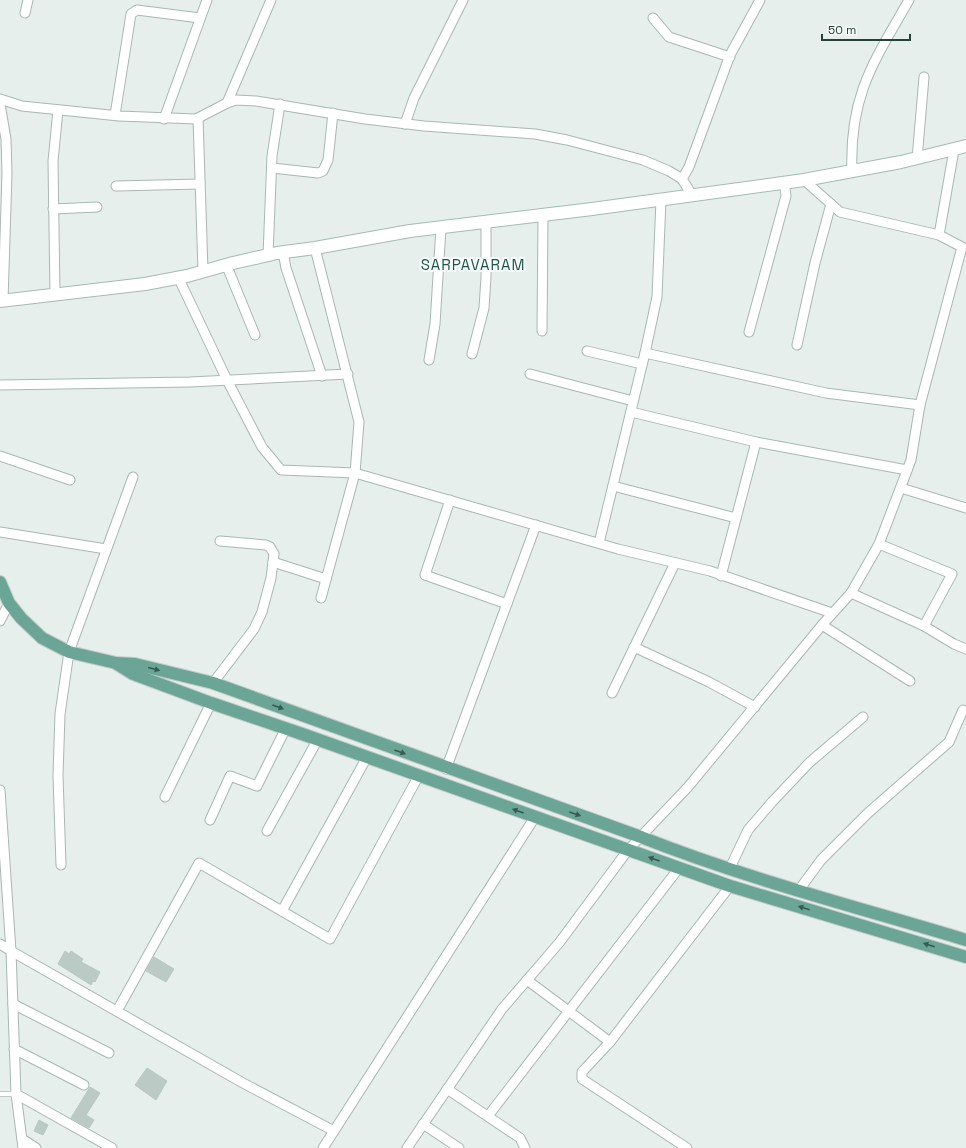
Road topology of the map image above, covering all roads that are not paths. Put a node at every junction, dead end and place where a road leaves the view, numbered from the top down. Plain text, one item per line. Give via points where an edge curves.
1 (28, 0) edge
2 (207, 0) edge
3 (271, 0) edge
4 (463, 0) edge
5 (760, 0) edge
6 (909, 0) edge
7 (25, 13) dead end
8 (200, 18) junction
9 (653, 18) dead end
10 (730, 57) junction
11 (924, 77) dead end
12 (0, 99) edge
13 (227, 103) junction
14 (0, 104) edge
15 (280, 104) junction
16 (58, 110) junction
17 (334, 113) junction
18 (115, 115) junction
19 (198, 118) junction
20 (164, 119) junction
21 (405, 124) junction
22 (966, 146) edge
23 (954, 150) junction
24 (917, 159) junction
25 (272, 168) junction
26 (852, 172) junction
27 (682, 179) junction
28 (804, 180) junction
29 (784, 182) junction
30 (200, 184) junction
31 (116, 186) dead end
32 (692, 196) junction
33 (661, 200) junction
34 (831, 204) junction
35 (98, 207) dead end
36 (53, 208) junction
37 (543, 216) junction
38 (486, 222) junction
39 (442, 228) junction
40 (939, 235) junction
41 (964, 247) edge
42 (315, 248) junction
43 (283, 252) junction
44 (268, 255) junction
45 (226, 264) junction
46 (203, 271) junction
47 (178, 277) junction
48 (55, 295) junction
49 (1, 301) edge
50 (542, 332) dead end
51 (749, 332) dead end
52 (255, 335) dead end
53 (797, 345) dead end
54 (587, 351) dead end
55 (645, 353) junction
56 (472, 354) dead end
57 (428, 360) dead end
58 (642, 364) junction
59 (348, 374) junction
60 (530, 374) dead end
61 (322, 376) junction
62 (227, 380) junction
63 (0, 385) edge
64 (634, 401) junction
65 (920, 405) junction
66 (631, 412) junction
67 (756, 442) junction
68 (0, 456) edge
69 (908, 470) junction
70 (355, 473) junction
71 (133, 477) dead end
72 (70, 480) dead end
73 (613, 486) junction
74 (902, 488) junction
75 (450, 500) junction
76 (966, 508) edge
77 (736, 518) junction
78 (536, 525) junction
79 (0, 532) edge
80 (220, 541) dead end
81 (599, 544) junction
82 (879, 544) junction
83 (106, 549) junction
84 (273, 562) junction
85 (675, 562) junction
86 (721, 576) junction
87 (326, 579) junction
88 (0, 582) edge
89 (851, 593) junction
90 (321, 598) dead end
91 (9, 603) junction
92 (507, 604) junction
93 (832, 613) junction
94 (0, 621) edge
95 (822, 625) junction
96 (924, 626) junction
97 (634, 647) junction
98 (966, 649) edge
99 (69, 652) junction
100 (116, 663) junction
101 (910, 681) dead end
102 (213, 683) junction
103 (612, 693) dead end
104 (211, 703) junction
105 (755, 707) junction
106 (963, 710) dead end
107 (863, 717) dead end
108 (286, 728) junction
109 (318, 739) junction
110 (367, 757) junction
111 (446, 768) junction
112 (419, 775) junction
113 (0, 790) edge
114 (165, 797) dead end
115 (535, 817) junction
116 (210, 820) dead end
117 (267, 831) dead end
118 (641, 837) junction
119 (628, 850) junction
120 (61, 865) dead end
121 (679, 868) junction
122 (729, 870) junction
123 (730, 886) junction
124 (799, 890) junction
125 (282, 911) junction
126 (966, 940) edge
127 (0, 944) edge
128 (11, 951) junction
129 (966, 957) edge
130 (527, 980) junction
131 (13, 1004) junction
132 (117, 1011) junction
133 (569, 1012) junction
134 (610, 1042) junction
135 (14, 1049) junction
136 (109, 1052) dead end
137 (84, 1085) dead end
138 (447, 1089) junction
139 (0, 1094) edge
140 (16, 1094) junction
141 (488, 1116) junction
142 (423, 1124) junction
143 (334, 1131) junction
144 (22, 1144) edge
145 (36, 1148) edge
146 (112, 1148) edge
147 (323, 1148) edge
148 (407, 1148) edge
149 (459, 1148) edge
150 (525, 1148) edge
151 (686, 1148) edge

1 - 7 street
2 - 8 street
3 - 13 street
4 - 21 street via 414,98
5 - 10 street
6 - 26 street via 867,74 856,106 851,143
8 - 18 street via 137,10 131,14
8 - 20 street
9 - 10 street via 669,37
10 - 27 street via 689,167
11 - 24 street
12 - 16 street via 22,106
13 - 15 street via 243,101
13 - 19 street
14 - 49 street via 5,133 7,173
15 - 17 street
15 - 25 street
16 - 18 street
16 - 36 street
17 - 21 street
17 - 25 street via 328,160 323,171 318,173
18 - 20 street
19 - 20 street
19 - 30 street
21 - 27 street via 535,134 561,139 643,160
22 - 23 main road
23 - 24 main road
23 - 40 street
24 - 26 main road
25 - 44 street
26 - 28 main road
27 - 32 street
28 - 29 main road
28 - 34 street
29 - 32 main road
29 - 51 street via 786,196
30 - 31 street
30 - 46 street
32 - 33 main road
33 - 37 main road
33 - 55 street via 657,297
34 - 40 street via 840,212
34 - 53 street
35 - 36 street
36 - 48 street
37 - 38 main road
37 - 50 street
38 - 39 main road
38 - 56 street via 484,308
39 - 42 main road via 410,231
39 - 57 street via 436,324
40 - 41 street
41 - 65 street
42 - 43 main road
42 - 59 street
43 - 44 main road
43 - 61 street
44 - 45 main road
45 - 46 main road
45 - 52 street
46 - 47 main road
47 - 48 main road via 110,289
47 - 62 street
48 - 49 main road
54 - 58 street
55 - 58 street
55 - 65 street via 826,393
58 - 64 street
59 - 61 street
59 - 70 street via 360,422
60 - 64 street
61 - 62 street
62 - 63 street
62 - 70 street via 262,447 281,470
64 - 66 street
65 - 69 street
66 - 67 street
66 - 73 street
67 - 69 street
67 - 77 street
68 - 72 street
69 - 74 street
70 - 75 street
70 - 87 street
71 - 83 street
73 - 77 street
73 - 81 street
74 - 76 street
74 - 82 street
75 - 78 street
75 - 92 street via 425,575
77 - 86 street
78 - 81 street
78 - 92 street
79 - 83 street
80 - 84 street via 270,547 274,554
81 - 85 street
82 - 89 street
82 - 96 street via 952,574
83 - 99 street
84 - 87 street
84 - 102 street via 262,612 254,629
85 - 86 street
85 - 97 street
86 - 93 street
87 - 90 street
88 - 91 main road
89 - 93 street
89 - 96 street
91 - 94 street
91 - 99 main road via 42,638
92 - 111 street
93 - 95 street
95 - 101 street
95 - 105 street
96 - 98 street
97 - 103 street
97 - 105 street via 710,682
99 - 100 main road
99 - 120 street via 60,714 58,776
100 -> 102 main road via 135,664
100 - 104 main road via 133,674
102 -> 111 main road
104 - 108 main road
104 - 114 street
105 - 118 street via 688,787
106 - 124 street via 949,742 868,813 821,860
107 - 122 street via 810,762 767,808 748,830
108 - 109 main road
108 - 116 street via 258,786 230,776
109 - 110 main road
109 - 117 street
110 - 112 main road
110 - 125 street
111 -> 118 main road
115 -> 112 main road
112 - 125 street via 330,938
113 - 128 street
115 - 119 main road
115 - 143 street
118 - 119 street
118 - 122 main road
121 -> 119 main road
119 - 130 street via 559,943
121 - 123 main road
121 - 133 street
122 - 124 main road
129 -> 123 main road
123 - 134 street
124 - 126 main road
125 - 132 street via 199,863
127 - 128 street
128 - 131 street
128 - 132 street
130 - 133 street
130 - 138 street via 502,1009
131 - 135 street
131 - 136 street
132 - 143 street via 243,1083
133 - 134 street
133 - 141 street
134 - 151 street via 582,1072 582,1079
135 - 137 street
135 - 140 street
138 - 141 street
138 - 142 street
139 - 140 lane
140 - 144 street
140 - 146 street
141 - 150 street via 520,1138
142 - 148 street
142 - 149 street
143 - 147 street
144 - 145 street

